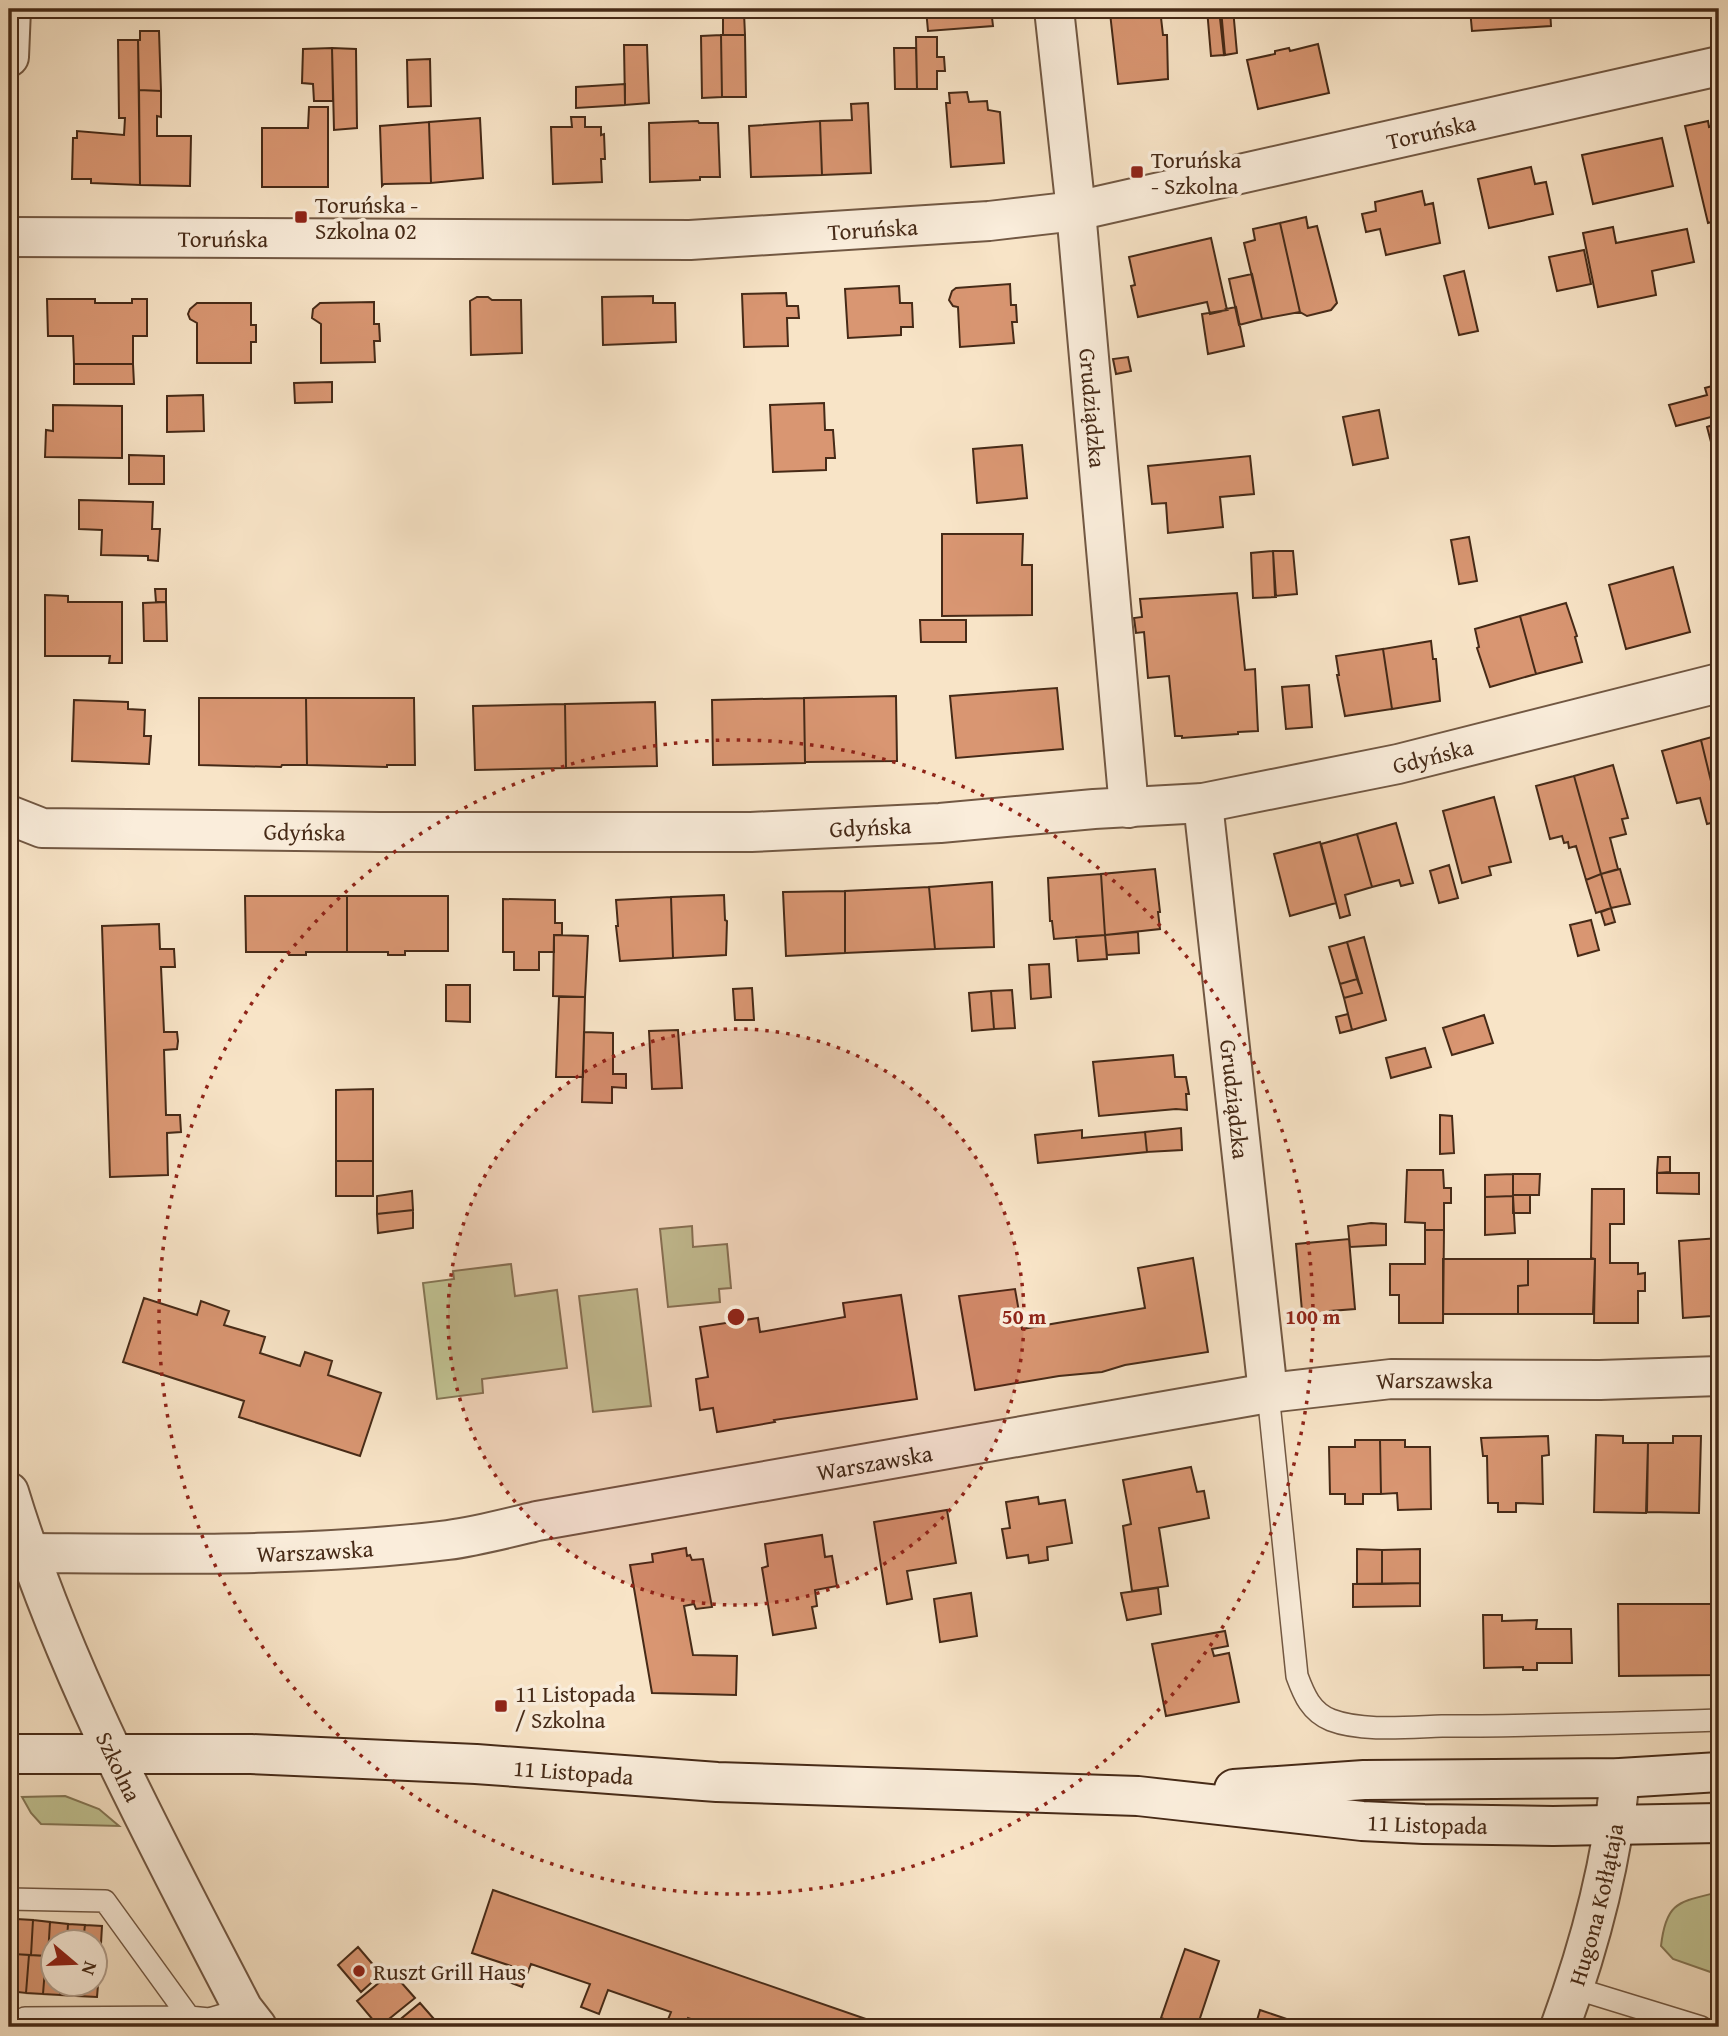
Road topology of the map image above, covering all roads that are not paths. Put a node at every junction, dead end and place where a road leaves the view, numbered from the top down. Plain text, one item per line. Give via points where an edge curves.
1 (11, 9) edge
2 (1054, 9) edge
3 (9, 57) edge
4 (1719, 66) edge
5 (1076, 211) junction
6 (9, 237) edge
7 (1719, 683) edge
8 (1203, 803) junction
9 (1129, 808) junction
10 (9, 815) edge
11 (1719, 1376) edge
12 (1268, 1393) junction
13 (9, 1492) edge
14 (30, 1553) junction
15 (1719, 1720) edge
16 (9, 1754) edge
17 (115, 1754) junction
18 (1719, 1772) edge
19 (1620, 1778) junction
20 (1138, 1796) junction
21 (1719, 1822) edge
22 (1615, 1824) junction
23 (9, 1899) edge
24 (1574, 1988) junction
25 (189, 2017) junction
26 (250, 2018) edge
27 (22, 2027) edge
28 (1560, 2027) edge
29 (1700, 2027) edge

1 - 3 street
2 - 5 street, Grudziądzka
4 - 5 street, Toruńska
5 - 6 street, Toruńska via 690,240
5 - 9 street, Grudziądzka
7 - 8 street, Gdyńska via 1398,764
8 - 9 street, Gdyńska
8 - 12 street, Grudziądzka
9 - 10 street, Gdyńska via 751,832 42,828
11 - 12 street, Warszawska via 1391,1379
12 - 14 street, Warszawska via 451,1540 353,1549
12 - 15 lane via 1297,1676 1306,1700 1319,1713 1332,1721 1366,1727
13 - 14 street, Szkolna
14 - 17 street, Szkolna via 72,1667
16 - 17 street, 11 Listopada
17 - 20 street, 11 Listopada via 251,1754 731,1782
17 - 26 street, Szkolna via 154,1838
18 - 19 street, 11 Listopada
19 - 20 street, 11 Listopada via 1364,1780
19 - 22 street, Hugona Kołłątaja
20 - 22 street, 11 Listopada via 1362,1821
21 - 22 street, 11 Listopada
22 - 24 street, Hugona Kołłątaja
23 - 25 lane via 106,1901
24 - 28 street, Hugona Kołłątaja
24 - 29 lane
25 - 26 lane
25 - 27 lane via 25,2018

